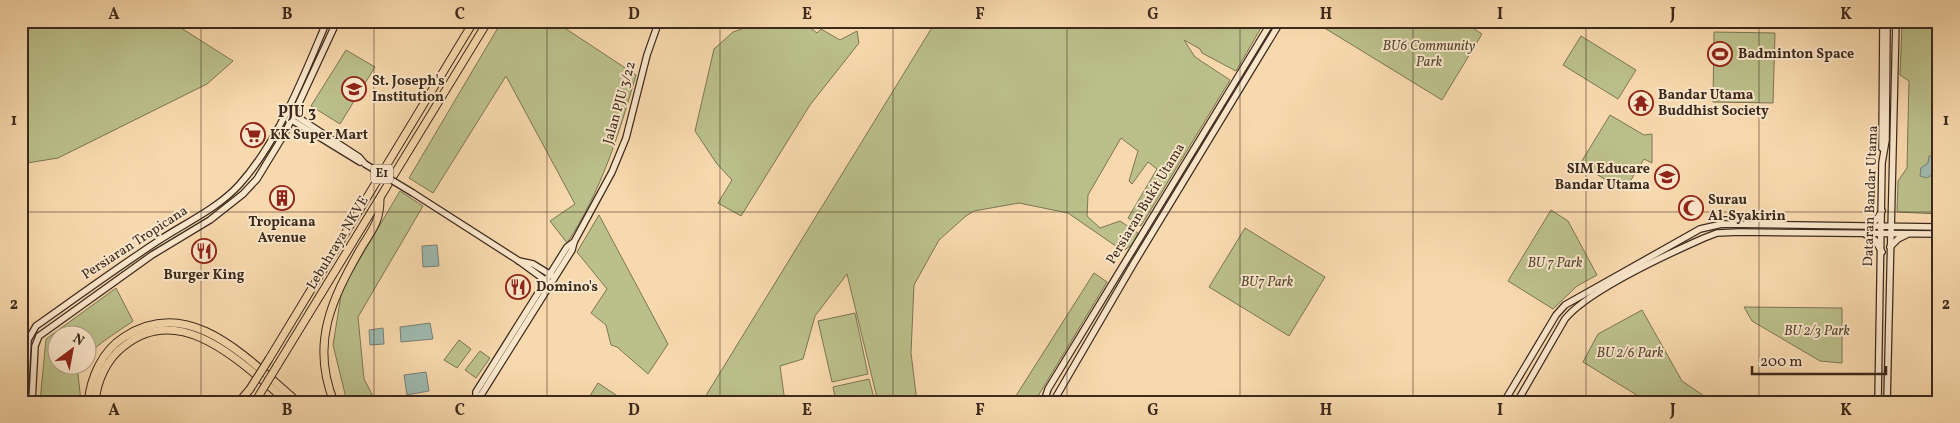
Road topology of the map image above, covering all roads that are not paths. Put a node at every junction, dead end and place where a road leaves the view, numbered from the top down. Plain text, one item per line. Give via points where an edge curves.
1 (327, 21) edge
2 (337, 21) edge
3 (474, 21) edge
4 (488, 21) edge
5 (659, 21) edge
6 (1272, 21) edge
7 (1281, 21) edge
8 (1883, 21) edge
9 (1887, 21) edge
10 (1896, 21) edge
11 (286, 113) junction
12 (293, 117) junction
13 (304, 127) junction
14 (285, 132) junction
15 (1882, 162) junction
16 (365, 164) junction
17 (380, 198) junction
18 (1891, 210) junction
19 (1882, 211) junction
20 (1868, 226) junction
21 (1882, 226) junction
22 (1891, 226) junction
23 (1907, 226) junction
24 (1939, 227) edge
25 (178, 228) junction
26 (1863, 233) junction
27 (1882, 233) junction
28 (1891, 233) junction
29 (1910, 233) junction
30 (1939, 234) edge
31 (182, 236) junction
32 (1890, 248) junction
33 (1882, 252) junction
34 (519, 260) junction
35 (552, 276) junction
36 (548, 282) junction
37 (1576, 308) junction
38 (1555, 317) junction
39 (250, 389) junction
40 (257, 399) edge
41 (475, 400) edge
42 (1505, 400) edge
43 (1518, 401) edge
44 (25, 402) edge
45 (32, 402) edge
46 (88, 402) edge
47 (95, 402) edge
48 (239, 402) edge
49 (243, 402) edge
50 (288, 402) edge
51 (298, 402) edge
52 (334, 402) edge
53 (1044, 402) edge
54 (1053, 402) edge
55 (1878, 402) edge
56 (1887, 402) edge

1 - 11 main road, Persiaran Tropicana
2 - 12 main road, Persiaran Tropicana
3 - 39 highway, Lebuhraya NKVE / E1, bridge
4 - 17 highway, Lebuhraya NKVE / E1
5 - 35 main road, Jalan PJU 3/22 via 626,138 612,172 572,250
6 - 53 main road, Persiaran Bukit Utama via 1053,381
7 - 54 main road, Persiaran Bukit Utama
8 - 15 main road
9 - 15 main road, Dataran Bandar Utama via 1886,140
10 - 18 main road, Dataran Bandar Utama
11 - 12 main road
11 - 25 main road, Persiaran Tropicana via 254,167 238,187 206,212
12 - 13 main road
12 - 14 main road, Persiaran Tropicana
12 - 16 main road via 359,157
13 - 14 main road via 297,125
13 - 16 main road
14 - 31 main road, Persiaran Tropicana via 257,179 243,194 210,220
15 - 19 main road, Dataran Bandar Utama
16 - 34 main road, bridge
17 - 40 highway, Lebuhraya NKVE / E1, bridge
17 - 52 highway via 380,215 336,292 325,328 324,366
18 - 22 main road, Dataran Bandar Utama
18 - 23 main road
19 - 20 main road
19 - 21 main road, Dataran Bandar Utama
20 - 21 main road
20 - 38 main road via 1708,226 1571,300
21 - 22 main road
21 - 27 main road, Dataran Bandar Utama
22 - 23 main road
22 - 28 main road, Dataran Bandar Utama
23 - 24 main road
25 - 31 main road
25 - 44 main road, Persiaran Tropicana via 36,326 28,340
26 - 27 main road
26 - 33 main road via 1875,240
26 - 37 main road via 1717,233 1619,281
27 - 28 main road
27 - 33 main road, Dataran Bandar Utama
28 - 29 main road
28 - 32 main road, Dataran Bandar Utama
29 - 30 main road
29 - 32 main road
31 - 45 main road, Persiaran Tropicana via 39,336 35,346
32 - 56 main road, Dataran Bandar Utama
33 - 55 main road, Dataran Bandar Utama
34 - 35 main road
34 - 36 main road
35 - 36 main road, Jalan PJU 3/22
36 - 41 main road, Jalan PJU 3/22
37 - 38 main road via 1562,318
37 - 43 main road
38 - 42 main road
39 - 48 highway
39 - 49 highway, Lebuhraya NKVE / E1
46 - 51 highway via 96,370 113,346 145,325 168,322 210,333
47 - 50 highway via 102,374 114,354 144,334 168,329 197,335 211,342

